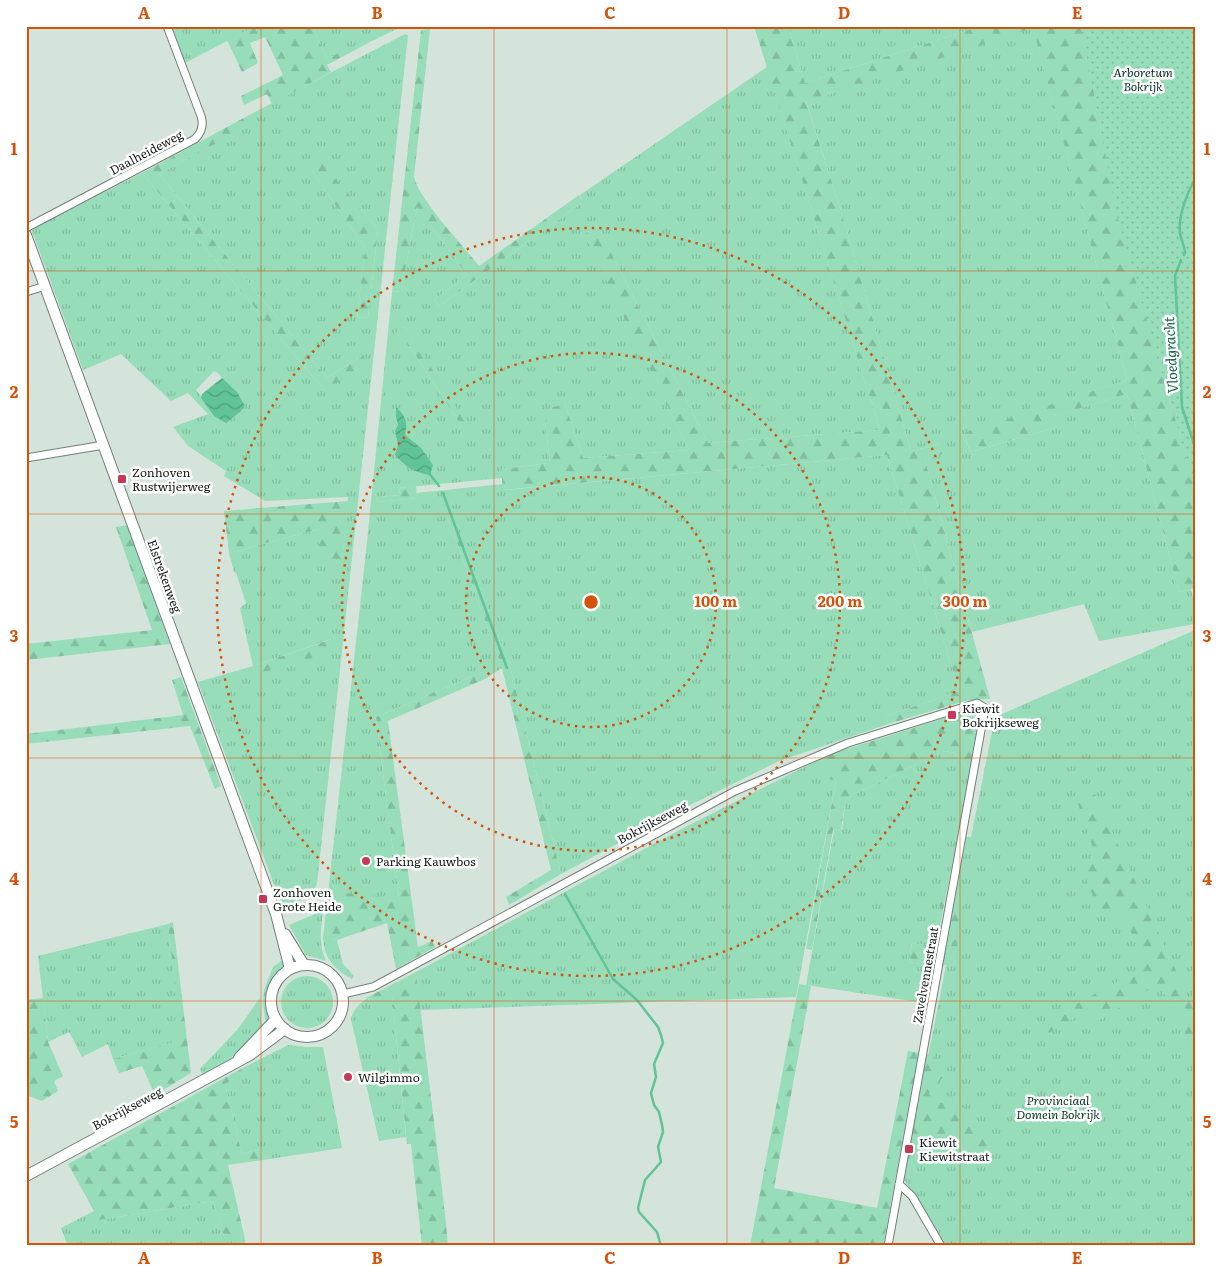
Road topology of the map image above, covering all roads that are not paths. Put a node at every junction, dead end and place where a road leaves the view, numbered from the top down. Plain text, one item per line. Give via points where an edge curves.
1 (168, 26) edge
2 (26, 228) edge
3 (26, 235) edge
4 (45, 286) junction
5 (26, 292) edge
6 (104, 445) junction
7 (26, 458) edge
8 (985, 708) joint
9 (280, 926) junction
10 (304, 965) junction
11 (289, 970) junction
12 (343, 994) junction
13 (276, 1019) junction
14 (285, 1029) junction
15 (238, 1060) junction
16 (26, 1176) edge
17 (899, 1184) junction
18 (888, 1246) edge
19 (941, 1246) edge

1 - 2 street, Daalheideweg via 203,122 200,134
3 - 4 street, Elstrekenweg
4 - 5 street
4 - 6 street, Elstrekenweg
6 - 7 street
6 - 9 street, Elstrekenweg
8 - 12 street, Bokrijkseweg via 977,703 848,743 735,791 373,986
8 - 17 street, Zavelvennestraat
9 - 10 street, Elstrekenweg
9 - 11 street, Elstrekenweg
10 - 11 street
10 - 12 street via 329,972
11 - 13 street via 280,977 273,992 272,1008
12 - 14 street via 337,1022 322,1034 303,1037
13 - 14 street
13 - 15 street, Bokrijkseweg
14 - 15 street, Bokrijkseweg
15 - 16 street, Bokrijkseweg
17 - 18 street, Zavelvennestraat
17 - 19 street via 912,1196

